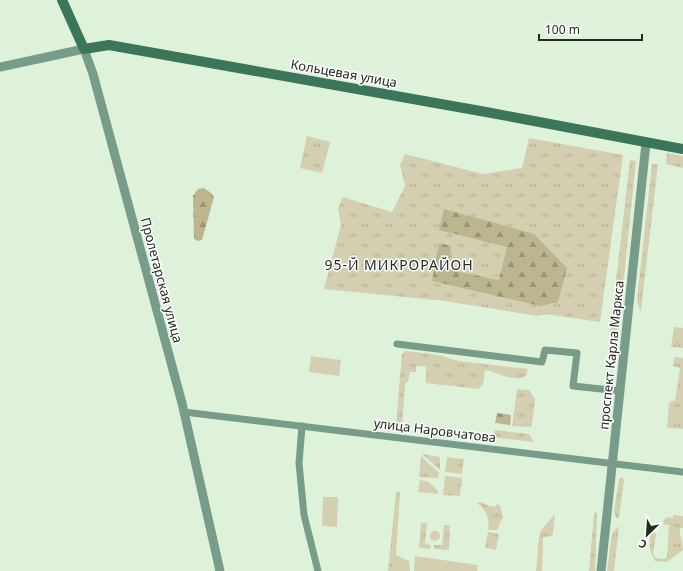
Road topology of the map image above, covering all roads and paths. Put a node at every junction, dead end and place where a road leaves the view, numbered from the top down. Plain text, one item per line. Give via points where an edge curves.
1 (62, 0) edge
2 (84, 49) junction
3 (0, 67) edge
4 (646, 143) junction
5 (683, 149) edge
6 (397, 344) dead end
7 (620, 392) junction
8 (184, 412) junction
9 (302, 426) junction
10 (612, 463) junction
11 (683, 472) edge
12 (220, 571) edge
13 (318, 571) edge
14 (601, 571) edge

1 - 2 main road, Пролетарская улица
2 - 3 street, Кольцевая улица
2 - 4 main road, Кольцевая улица via 109,45
2 - 8 street, Пролетарская улица via 93,74
4 - 5 main road, Кольцевая улица
4 - 7 street, проспект Карла Маркса
6 - 7 street via 542,362 545,350 577,353 574,386
7 - 10 street, проспект Карла Маркса
8 - 9 street, улица Наровчатова
8 - 12 street, Пролетарская улица
9 - 10 street, улица Наровчатова
9 - 13 street via 299,463 304,515
10 - 11 street, улица Наровчатова
10 - 14 street, проспект Карла Маркса

